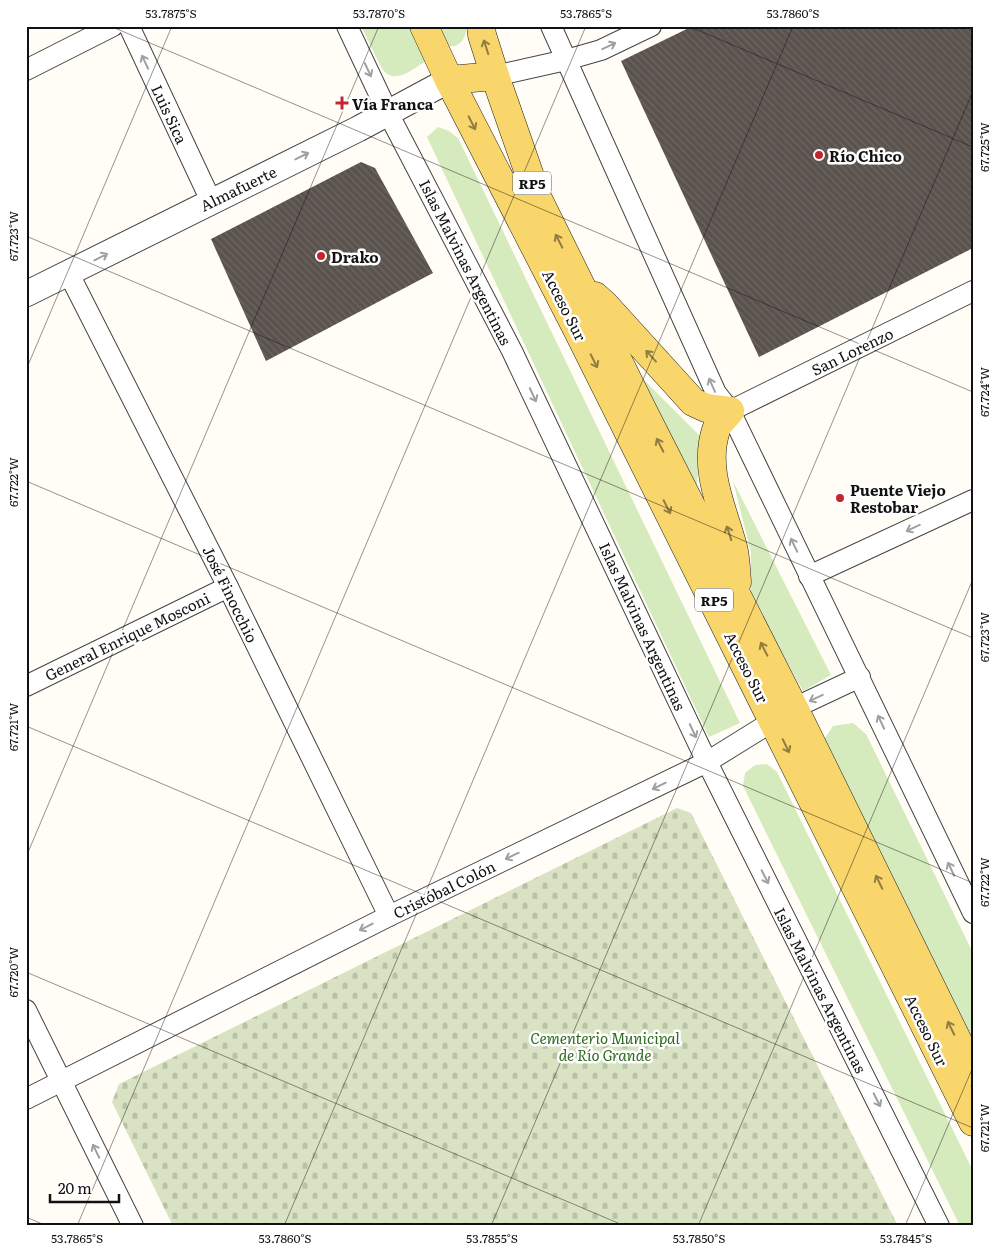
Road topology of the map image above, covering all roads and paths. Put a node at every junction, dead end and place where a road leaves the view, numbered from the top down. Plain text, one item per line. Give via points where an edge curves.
1 (113, 26) edge
2 (129, 26) edge
3 (347, 26) edge
4 (424, 26) edge
5 (481, 26) edge
6 (551, 26) edge
7 (651, 26) edge
8 (566, 60) junction
9 (26, 70) edge
10 (495, 76) junction
11 (449, 80) junction
12 (388, 113) junction
13 (210, 201) junction
14 (69, 274) junction
15 (581, 285) junction
16 (973, 291) edge
17 (26, 294) edge
18 (730, 411) junction
19 (973, 500) edge
20 (809, 576) junction
21 (228, 587) junction
22 (738, 598) junction
23 (860, 677) junction
24 (26, 686) edge
25 (784, 714) junction
26 (707, 762) junction
27 (971, 906) edge
28 (389, 916) junction
29 (26, 1010) edge
30 (973, 1072) edge
31 (61, 1081) junction
32 (26, 1098) edge
33 (973, 1122) edge
34 (133, 1226) edge
35 (939, 1226) edge

1 - 9 street
13 -> 2 street, Luis Sica
3 -> 12 street, Islas Malvinas Argentinas
4 - 11 main road, RP5
10 -> 5 main road, RP5
6 - 8 street
8 -> 7 street via 601,50
8 - 10 street
18 -> 8 street via 716,393
10 - 11 main road
15 -> 10 main road, Acceso Sur / RP5 via 538,199
11 - 12 street, Almafuerte
11 -> 25 main road, Acceso Sur / RP5
13 -> 12 street, Almafuerte
12 -> 26 street, Islas Malvinas Argentinas via 512,350
14 -> 13 street, Almafuerte
14 - 17 street, Almafuerte
14 - 21 street, José Finocchio
18 -> 15 main road via 706,408 693,402 604,304
22 -> 15 main road, Acceso Sur / RP5
16 - 18 street, San Lorenzo
20 -> 18 street
22 -> 18 main road via 734,549 716,492 712,467 717,428
19 -> 20 street
20 - 23 street
21 - 24 street, General Enrique Mosconi
21 - 28 street, José Finocchio
25 -> 22 main road, Acceso Sur / RP5
23 -> 25 street, Cristóbal Colón
27 -> 23 street
25 - 26 street, Cristóbal Colón
30 -> 25 main road, Acceso Sur / RP5
25 -> 33 main road, Acceso Sur / RP5
26 -> 28 street, Cristóbal Colón
26 -> 35 street, Islas Malvinas Argentinas
28 -> 31 street, Cristóbal Colón
29 - 31 street
31 - 32 street, Cristóbal Colón
34 -> 31 street

